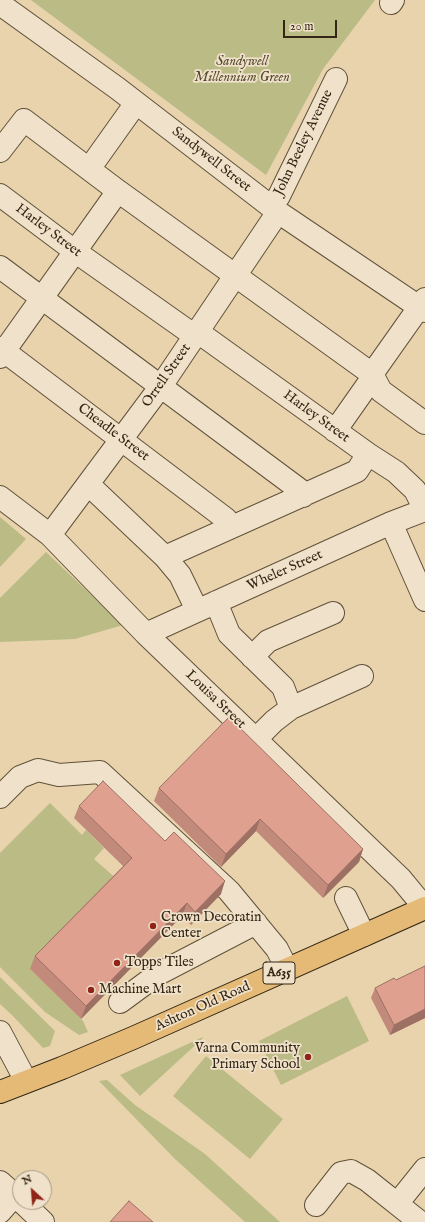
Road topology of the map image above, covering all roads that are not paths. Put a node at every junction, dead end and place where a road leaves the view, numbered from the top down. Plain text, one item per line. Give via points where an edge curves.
1 (0, 4) edge
2 (336, 79) dead end
3 (136, 103) junction
4 (0, 151) edge
5 (89, 169) junction
6 (118, 191) junction
7 (0, 195) edge
8 (275, 210) junction
9 (76, 252) junction
10 (0, 268) edge
11 (236, 275) junction
12 (42, 298) junction
13 (423, 306) edge
14 (196, 334) junction
15 (1, 352) edge
16 (373, 376) junction
17 (161, 386) junction
18 (425, 423) edge
19 (335, 430) junction
20 (121, 440) junction
21 (368, 454) junction
22 (88, 484) junction
23 (0, 496) edge
24 (303, 496) junction
25 (425, 510) edge
26 (228, 523) junction
27 (391, 523) junction
28 (50, 535) junction
29 (165, 558) junction
30 (425, 600) edge
31 (206, 606) junction
32 (333, 612) dead end
33 (146, 634) junction
34 (252, 657) junction
35 (362, 676) dead end
36 (291, 708) junction
37 (256, 739) junction
38 (0, 797) edge
39 (346, 898) dead end
40 (425, 908) edge
41 (256, 923) junction
42 (364, 935) junction
43 (287, 969) junction
44 (120, 1002) dead end
45 (0, 1032) edge
46 (26, 1081) junction
47 (0, 1092) edge
48 (425, 1169) edge
49 (12, 1197) edge
50 (397, 1204) junction
51 (316, 1205) dead end
52 (30, 1210) edge
53 (0, 1212) edge
54 (43, 1222) edge
55 (420, 1222) edge

1 - 3 street, Sandywell Street
2 - 8 street, John Beeley Avenue via 279,196
3 - 5 street
3 - 8 street, Sandywell Street
4 - 5 street via 24,120
5 - 6 street
6 - 9 street
6 - 11 street
7 - 9 street, Harley Street
8 - 11 street, Orrell Street
8 - 13 street, Sandywell Street
9 - 12 street
9 - 14 street, Harley Street
10 - 12 street
11 - 14 street, Orrell Street
11 - 16 street
12 - 15 street
12 - 17 street
13 - 16 street
14 - 17 street, Orrell Street
14 - 19 street, Harley Street
15 - 20 street, Cheadle Street
16 - 18 street via 381,391
16 - 19 street
17 - 20 street, Orrell Street
17 - 24 street via 300,490
19 - 21 street, Harley Street
20 - 22 street, Orrell Street
20 - 26 street, Cheadle Street
21 - 24 street via 357,471
21 - 25 street, Harley Street via 396,472 415,490
22 - 28 street, Orrell Street
22 - 29 street
23 - 28 street, Louisa Street
24 - 26 street
25 - 27 street, Wheler Street
26 - 29 street
27 - 30 street
27 - 31 street, Wheler Street
28 - 33 street, Louisa Street
29 - 31 street
31 - 33 street, Wheler Street
31 - 34 street
32 - 34 street via 268,641
33 - 37 street, Louisa Street
34 - 36 street via 283,688
35 - 36 street
36 - 37 street
37 - 40 street, Louisa Street via 401,879
38 - 41 street via 20,777 38,770 59,774 100,772 229,891
39 - 42 street
40 - 42 highway, Ashton Old Road / A635
41 - 43 street via 277,950
41 - 44 street via 158,974
42 - 43 highway, Ashton Old Road / A635
43 - 46 highway, Ashton Old Road / A635 via 133,1038
45 - 46 street
46 - 47 highway, Ashton Old Road / A635
48 - 50 street
49 - 53 street
50 - 51 street via 367,1180 351,1171 341,1173
50 - 55 street
52 - 54 street

